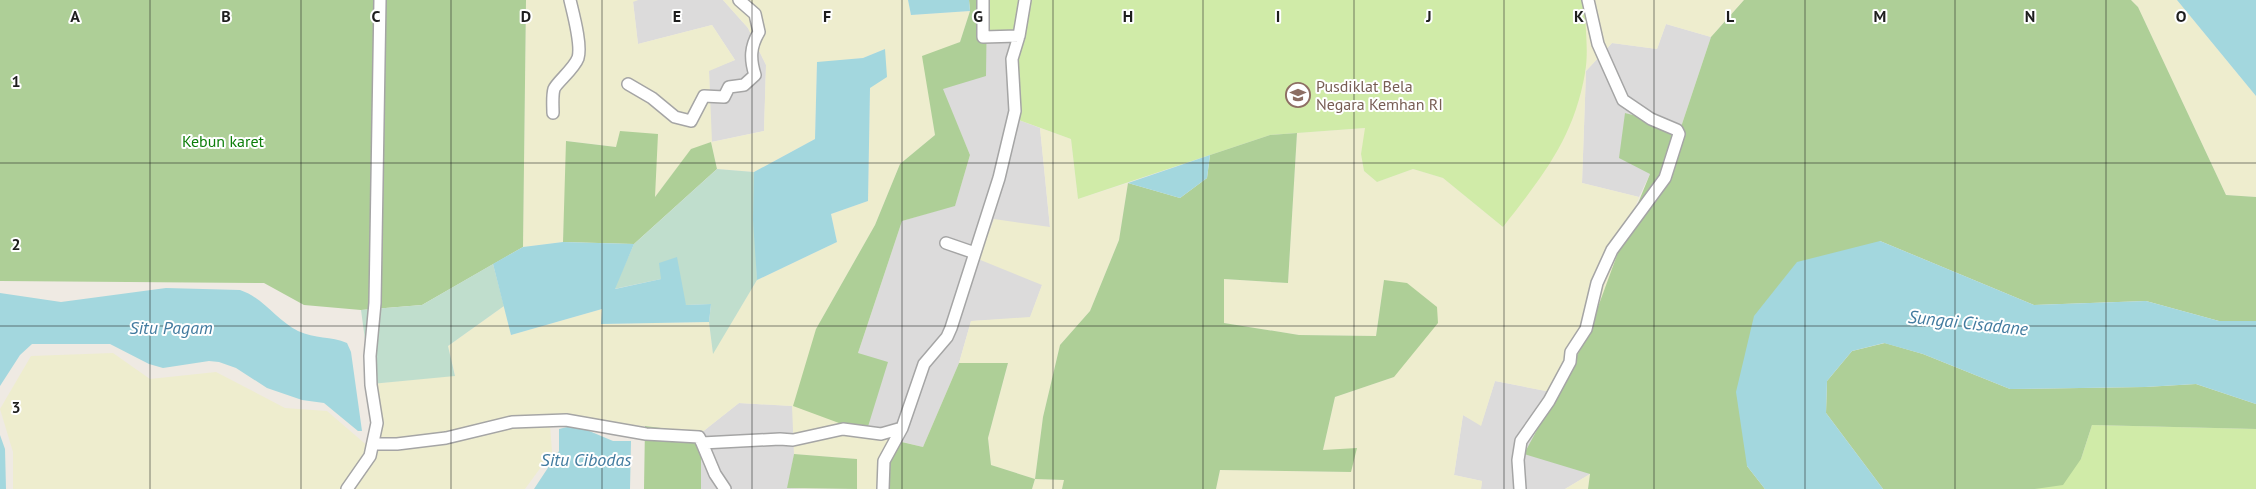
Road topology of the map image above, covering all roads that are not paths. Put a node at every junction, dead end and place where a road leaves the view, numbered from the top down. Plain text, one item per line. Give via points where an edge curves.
1 (380, 0) edge
2 (570, 0) edge
3 (739, 0) edge
4 (983, 0) edge
5 (1025, 0) edge
6 (1588, 0) edge
7 (1020, 36) junction
8 (628, 84) dead end
9 (553, 113) dead end
10 (946, 243) dead end
11 (975, 253) junction
12 (902, 428) junction
13 (702, 443) junction
14 (372, 444) junction
15 (347, 489) edge
16 (725, 489) edge
17 (883, 489) edge
18 (1520, 489) edge

1 - 14 street via 375,303 370,356 377,423
2 - 9 street via 576,24 578,58 554,90
3 - 8 street via 755,14 759,32 752,45 751,62 755,75 744,84 729,87 724,97 704,96 691,121 676,117
4 - 7 street via 983,37
5 - 7 street
6 - 18 street via 1598,44 1623,100 1679,134 1665,178 1612,250 1597,283 1586,329 1571,352 1570,362 1549,401 1521,441 1518,460
7 - 11 street via 1012,59 1015,111
10 - 11 street
11 - 12 street via 951,328 924,364
12 - 13 street via 881,434 843,429 793,440
12 - 17 street via 884,461
13 - 14 street via 699,437 688,435 646,434 566,420 512,422 446,438
13 - 16 street
14 - 15 street via 370,456

